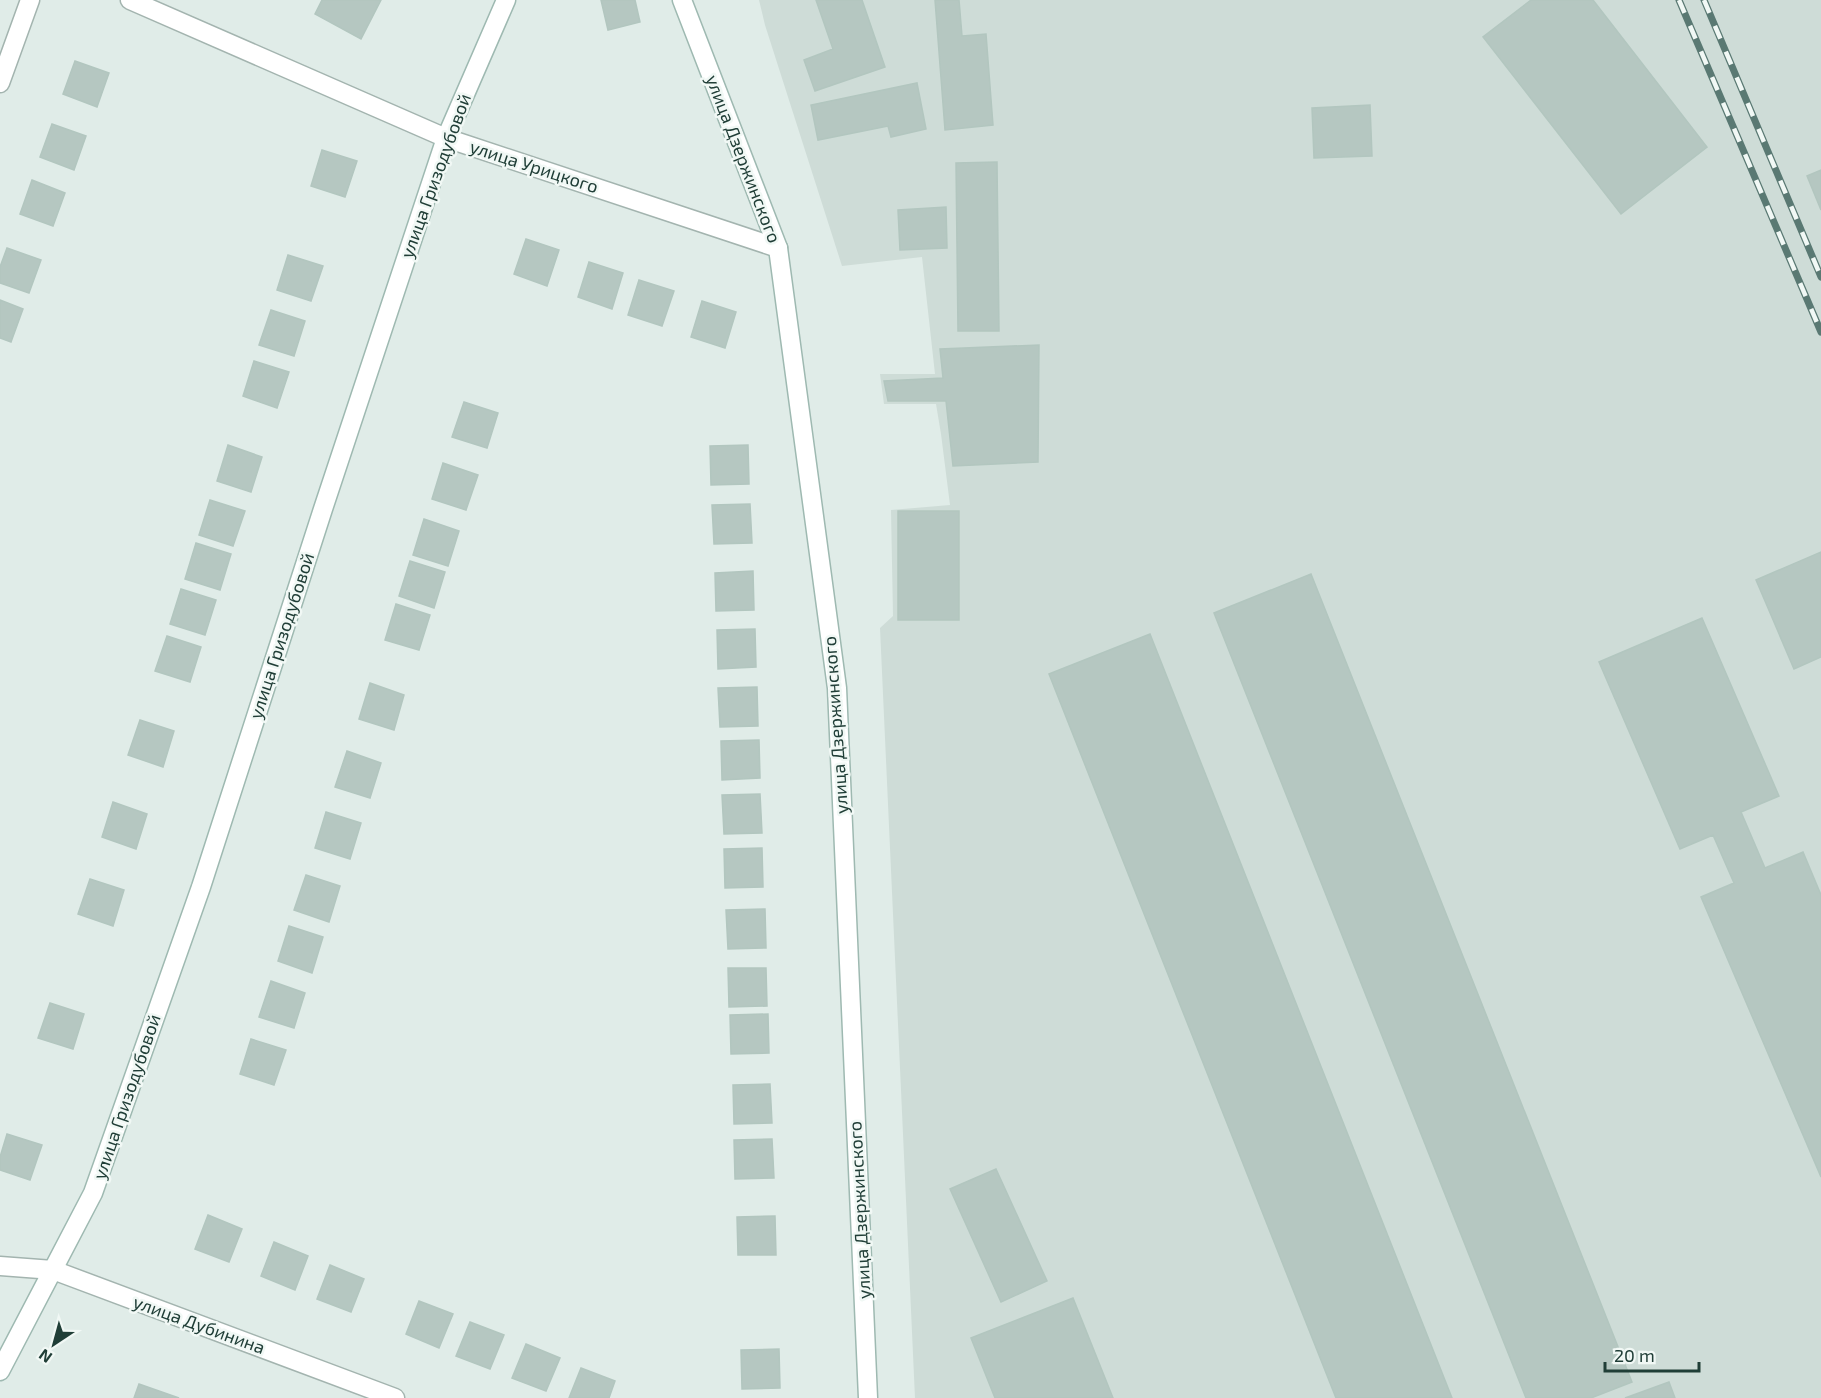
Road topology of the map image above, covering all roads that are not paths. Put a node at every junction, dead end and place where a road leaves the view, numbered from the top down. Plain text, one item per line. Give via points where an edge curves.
1 (30, 0) edge
2 (130, 0) edge
3 (506, 0) edge
4 (682, 0) edge
5 (0, 83) edge
6 (446, 138) junction
7 (778, 248) junction
8 (0, 1266) edge
9 (53, 1270) junction
10 (0, 1371) edge
11 (395, 1398) edge
12 (868, 1398) edge

1 - 5 street
2 - 6 street, улица Урицкого
3 - 6 street, улица Гризодубовой
4 - 7 street, улица Дзержинского
6 - 7 street, улица Урицкого
6 - 9 street, улица Гризодубовой via 201,887 93,1193
7 - 12 street, улица Дзержинского via 837,688
8 - 9 street, улица Дубинина
9 - 10 street, улица Гризодубовой
9 - 11 street, улица Дубинина

